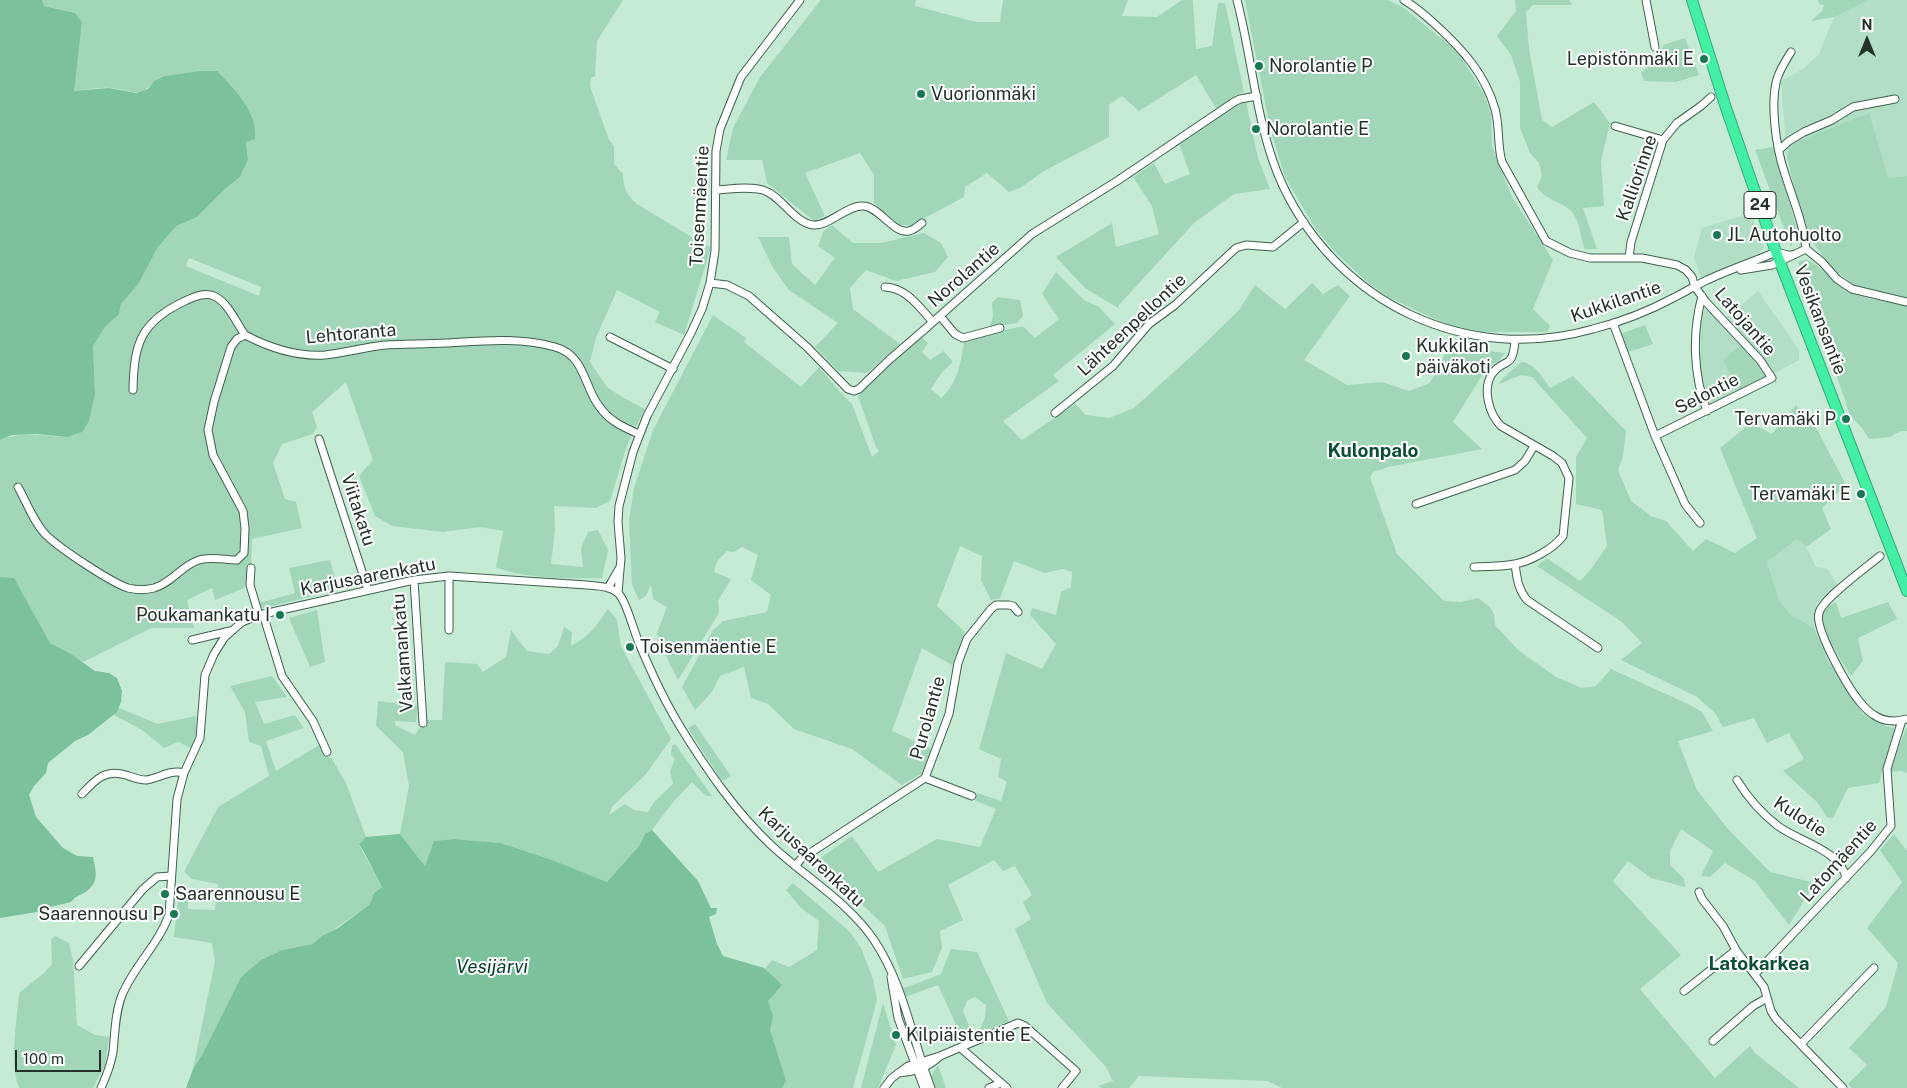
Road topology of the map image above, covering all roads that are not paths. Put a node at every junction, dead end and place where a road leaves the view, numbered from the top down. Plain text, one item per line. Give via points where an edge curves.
1 (800, 0) edge
2 (1237, 0) edge
3 (1404, 0) edge
4 (1646, 0) edge
5 (1692, 0) edge
6 (1655, 47) dead end
7 (1792, 52) dead end
8 (1257, 96) junction
9 (1711, 97) dead end
10 (1894, 99) dead end
11 (1616, 126) dead end
12 (1663, 140) junction
13 (1779, 150) junction
14 (716, 190) junction
15 (1304, 222) junction
16 (922, 223) dead end
17 (1806, 249) junction
18 (1778, 257) junction
19 (1629, 258) junction
20 (710, 283) junction
21 (885, 286) dead end
22 (1695, 287) junction
23 (1702, 296) junction
24 (1907, 302) edge
25 (940, 316) junction
26 (934, 322) junction
27 (1613, 323) junction
28 (1000, 328) dead end
29 (245, 336) junction
30 (610, 337) dead end
31 (1515, 340) junction
32 (673, 369) junction
33 (1772, 378) joint
34 (133, 390) dead end
35 (1707, 411) junction
36 (1055, 413) dead end
37 (639, 434) junction
38 (1655, 436) junction
39 (319, 439) dead end
40 (1534, 446) junction
41 (18, 487) dead end
42 (1416, 504) dead end
43 (1700, 523) dead end
44 (1880, 556) dead end
45 (1515, 564) junction
46 (620, 567) junction
47 (1474, 567) dead end
48 (251, 568) dead end
49 (449, 576) junction
50 (414, 580) junction
51 (608, 588) junction
52 (368, 590) junction
53 (1907, 591) edge
54 (618, 593) junction
55 (1018, 612) dead end
56 (261, 615) junction
57 (449, 630) dead end
58 (231, 631) junction
59 (192, 640) dead end
60 (1598, 648) dead end
61 (1905, 720) edge
62 (423, 723) dead end
63 (327, 752) dead end
64 (184, 773) junction
65 (926, 778) junction
66 (1737, 780) dead end
67 (82, 794) dead end
68 (972, 796) dead end
69 (795, 866) junction
70 (171, 876) junction
71 (1846, 878) junction
72 (1699, 892) dead end
73 (1736, 950) junction
74 (79, 966) dead end
75 (1874, 968) dead end
76 (1756, 973) junction
77 (1684, 991) dead end
78 (1767, 998) junction
79 (1713, 1042) dead end
80 (1801, 1044) junction
81 (961, 1046) junction
82 (918, 1065) junction
83 (1000, 1083) junction
84 (100, 1088) edge
85 (884, 1088) edge
86 (924, 1088) edge
87 (931, 1088) edge
88 (989, 1088) edge
89 (1007, 1088) edge
90 (1062, 1088) edge
91 (1843, 1088) edge

1 - 14 street, Toisenmäentie via 751,62 731,98 717,141
2 - 8 street, Kukkilantie
3 - 19 street, Latojantie via 1459,46 1479,73 1496,112 1502,162 1546,241 1570,254 1590,258
4 - 6 street
5 - 18 highway, Vesikansantie / 24
7 - 13 street via 1777,79 1774,95
8 - 15 street, Kukkilantie via 1273,160 1283,186
8 - 25 street, Norolantie via 1234,102 1032,234
9 - 12 street, Kalliorinne via 1677,122
10 - 13 street via 1853,107 1804,132
11 - 12 street
12 - 19 street, Kalliorinne via 1631,242
13 - 17 street via 1804,232
14 - 16 street via 764,190 812,225 863,206 902,230 911,230
14 - 20 street, Toisenmäentie via 715,251
15 - 31 street, Kukkilantie via 1345,271 1382,300 1424,322 1468,335
15 - 36 street, Lähteenpellontie via 1273,247 1246,245 1236,248 1175,306 1149,324 1113,366
17 - 18 street, Kukkilantie
17 - 24 street via 1852,289
18 - 22 street, Kukkilantie via 1765,267 1726,272
18 - 53 highway, Vesikansantie / 24
19 - 22 street, Latojantie via 1677,265 1688,272
20 - 26 street, Norolantie via 727,285 749,296 807,347 848,389 854,391 859,390
20 - 32 street, Toisenmäentie via 702,309
21 - 26 street via 896,287 905,293
22 - 23 street, Latojantie
22 - 27 street, Kukkilantie
23 - 33 street, Latojantie via 1760,360
23 - 35 street via 1697,319 1696,363
25 - 26 street, Norolantie
25 - 28 street via 955,334 963,338
27 - 31 street, Kukkilantie via 1570,334
27 - 38 street
29 - 34 street via 222,302 214,296 205,294 174,306 156,319 140,340 134,361
29 - 37 street, Lehtoranta via 265,345 303,354 326,355 384,345 508,340 538,343 558,348 576,361 598,405 610,419
29 - 41 street via 237,339 231,348 208,430 213,455 243,511 245,542 241,558 197,560 155,588 127,588 47,536
30 - 32 street
31 - 40 street via 1513,358 1492,374 1488,400 1494,420
32 - 37 street, Toisenmäentie
33 - 35 street, Selontie
35 - 38 street, Selontie
37 - 46 street, Toisenmäentie via 619,506
38 - 43 street via 1685,504
39 - 52 street, Viitakatu
40 - 42 street via 1515,470
40 - 45 street via 1562,464 1569,478 1563,536 1541,554
44 - 61 street via 1823,604 1818,619 1831,654 1860,703 1876,717 1890,722
45 - 47 street
45 - 60 street via 1517,583 1527,600
46 - 51 street
46 - 54 street, Toisenmäentie
48 - 56 street via 250,585
49 - 50 street, Karjusaarenkatu
49 - 51 street, Karjusaarenkatu
49 - 57 street
50 - 52 street, Karjusaarenkatu
50 - 62 street, Valkamankatu
51 - 54 street, Karjusaarenkatu
52 - 56 street, Karjusaarenkatu
54 - 69 street, Karjusaarenkatu via 663,695 705,766 738,810
55 - 65 street, Purolantie via 1009,604 996,605 967,639 958,663 949,714
56 - 58 street, Karjusaarenkatu via 242,622
56 - 63 street via 282,676 313,721
58 - 59 street
58 - 64 street, Karjusaarenkatu via 207,670 200,738
61 - 71 street, Latomäentie via 1887,769 1891,826
64 - 67 street via 172,772 145,780 116,772 98,778
64 - 70 street, Karjusaarenkatu via 177,799
65 - 68 street
65 - 69 street, Purolantie
66 - 71 street, Kulotie via 1767,817 1793,836 1831,855 1841,864
69 - 82 street, Karjusaarenkatu via 848,910 874,940 890,972 898,1018
70 - 74 street via 158,876 143,889
70 - 84 street, Karjusaarenkatu via 169,915 152,950 123,993 112,1054
71 - 76 street, Latomäentie
72 - 73 street
73 - 76 street
73 - 77 street
75 - 80 street
76 - 78 street
78 - 79 street via 1753,1006
78 - 80 street via 1776,1019
80 - 91 street
81 - 82 street via 929,1065
81 - 83 street
81 - 90 street via 1018,1023 1076,1071
82 - 85 street via 898,1073
82 - 86 street, Karjusaarenkatu
82 - 87 street, Karjusaarenkatu
83 - 88 street
83 - 89 street

